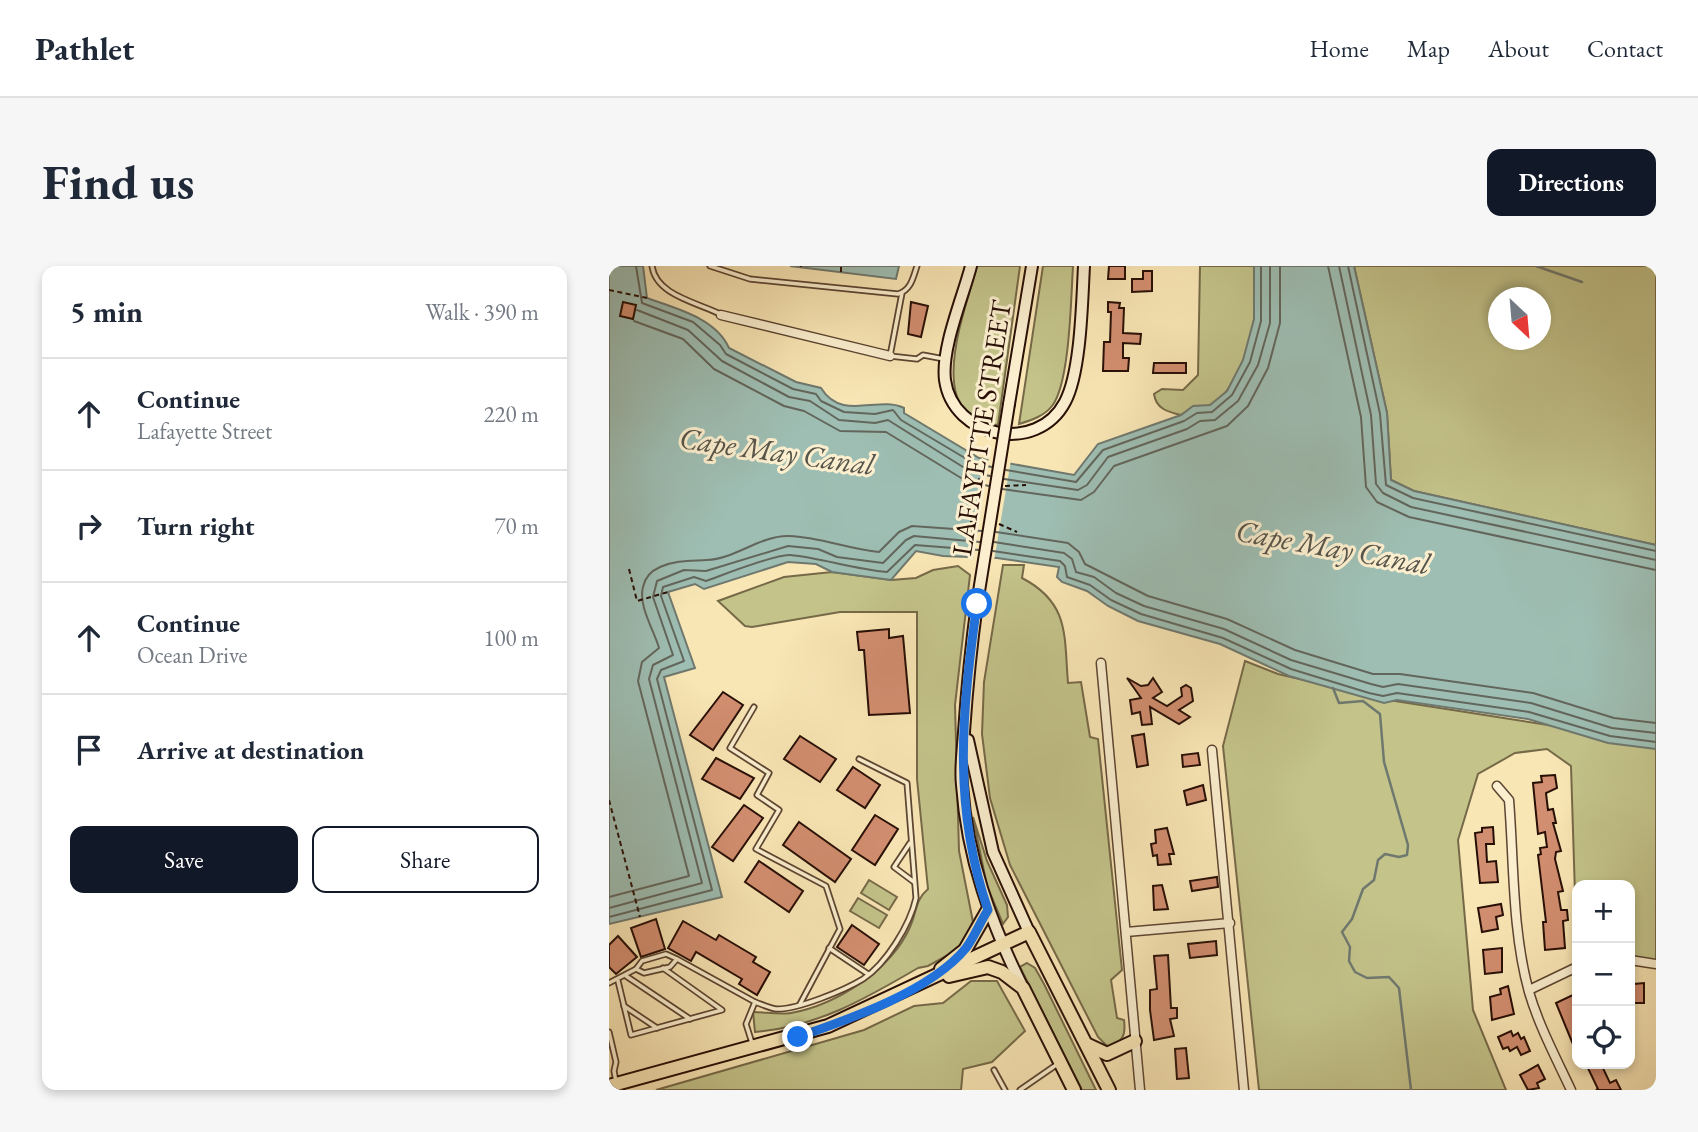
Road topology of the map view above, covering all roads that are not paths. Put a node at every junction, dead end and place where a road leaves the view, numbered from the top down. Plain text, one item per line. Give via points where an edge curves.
1 (652, 266) edge
2 (710, 266) edge
3 (917, 266) edge
4 (971, 266) edge
5 (1032, 266) edge
6 (1084, 266) edge
7 (902, 293) junction
8 (721, 315) joint
9 (890, 356) junction
10 (946, 359) junction
11 (1101, 663) dead end
12 (754, 707) dead end
13 (965, 724) junction
14 (1212, 750) dead end
15 (859, 759) dead end
16 (1497, 786) dead end
17 (912, 842) junction
18 (914, 882) junction
19 (988, 910) junction
20 (1230, 923) junction
21 (1029, 932) junction
22 (1126, 932) junction
23 (1002, 945) junction
24 (829, 948) junction
25 (677, 958) junction
26 (1635, 961) edge
27 (1656, 964) edge
28 (663, 968) junction
29 (636, 969) junction
30 (1572, 969) edge
31 (868, 974) junction
32 (626, 976) junction
33 (618, 981) junction
34 (928, 981) junction
35 (609, 984) edge
36 (1023, 988) junction
37 (1529, 990) junction
38 (755, 1002) junction
39 (800, 1004) junction
40 (624, 1005) junction
41 (690, 1019) junction
42 (657, 1028) junction
43 (609, 1032) edge
44 (1135, 1041) junction
45 (1087, 1044) junction
46 (753, 1048) junction
47 (1060, 1062) junction
48 (994, 1070) dead end
49 (612, 1078) edge
50 (1026, 1088) edge
51 (1005, 1090) edge
52 (1020, 1090) edge
53 (1074, 1090) edge
54 (1109, 1090) edge
55 (1140, 1090) edge
56 (1244, 1090) edge
57 (1571, 1090) edge

1 - 8 lane via 658,284 667,292
2 - 7 lane via 750,278
3 - 7 lane via 912,283
4 - 10 main road
5 - 13 main road, LAFAYETTE STREET, bridge via 977,604
6 - 10 main road via 1073,379 1064,404 1049,422 1028,433 979,428 953,403 945,381
7 - 9 lane
8 - 9 street
9 - 10 lane
11 - 22 street
12 - 24 lane via 730,748 769,773 757,795 779,810 756,849 826,886 840,929
13 - 19 main road, LAFAYETTE STREET via 961,780 965,820
13 - 21 main road, LAFAYETTE STREET via 993,852
14 - 20 street
15 - 17 lane via 907,783
16 - 37 street via 1509,800 1520,939
17 - 18 lane
17 - 18 lane via 894,867
18 - 31 lane via 916,898 903,934
19 - 23 main road, LAFAYETTE STREET
19 - 34 main road via 965,950
20 - 22 street
20 - 56 street
21 - 23 main road
21 - 45 main road, LAFAYETTE STREET
22 - 44 street
23 - 34 main road
23 - 36 main road, LAFAYETTE STREET
24 - 31 lane
24 - 39 lane
25 - 28 lane
25 - 29 lane via 666,954 642,961
25 - 38 lane
26 - 27 street
28 - 29 lane via 644,973
28 - 41 lane via 722,1010
29 - 32 lane
30 - 37 street
31 - 39 lane
32 - 33 lane
32 - 41 lane
33 - 35 lane
33 - 40 lane
34 - 36 main road via 988,967
34 - 46 main road via 828,1026
36 - 47 main road, LAFAYETTE STREET
37 - 57 street
38 - 39 lane via 776,1009
38 - 46 lane via 746,1024
40 - 42 lane
40 - 42 lane via 631,1035
41 - 42 lane
43 - 49 lane via 616,1062
44 - 45 main road via 1107,1054
44 - 55 street
45 - 54 main road, LAFAYETTE STREET
46 - 49 main road
47 - 50 lane
47 - 53 main road, LAFAYETTE STREET
48 - 51 lane
50 - 52 lane

